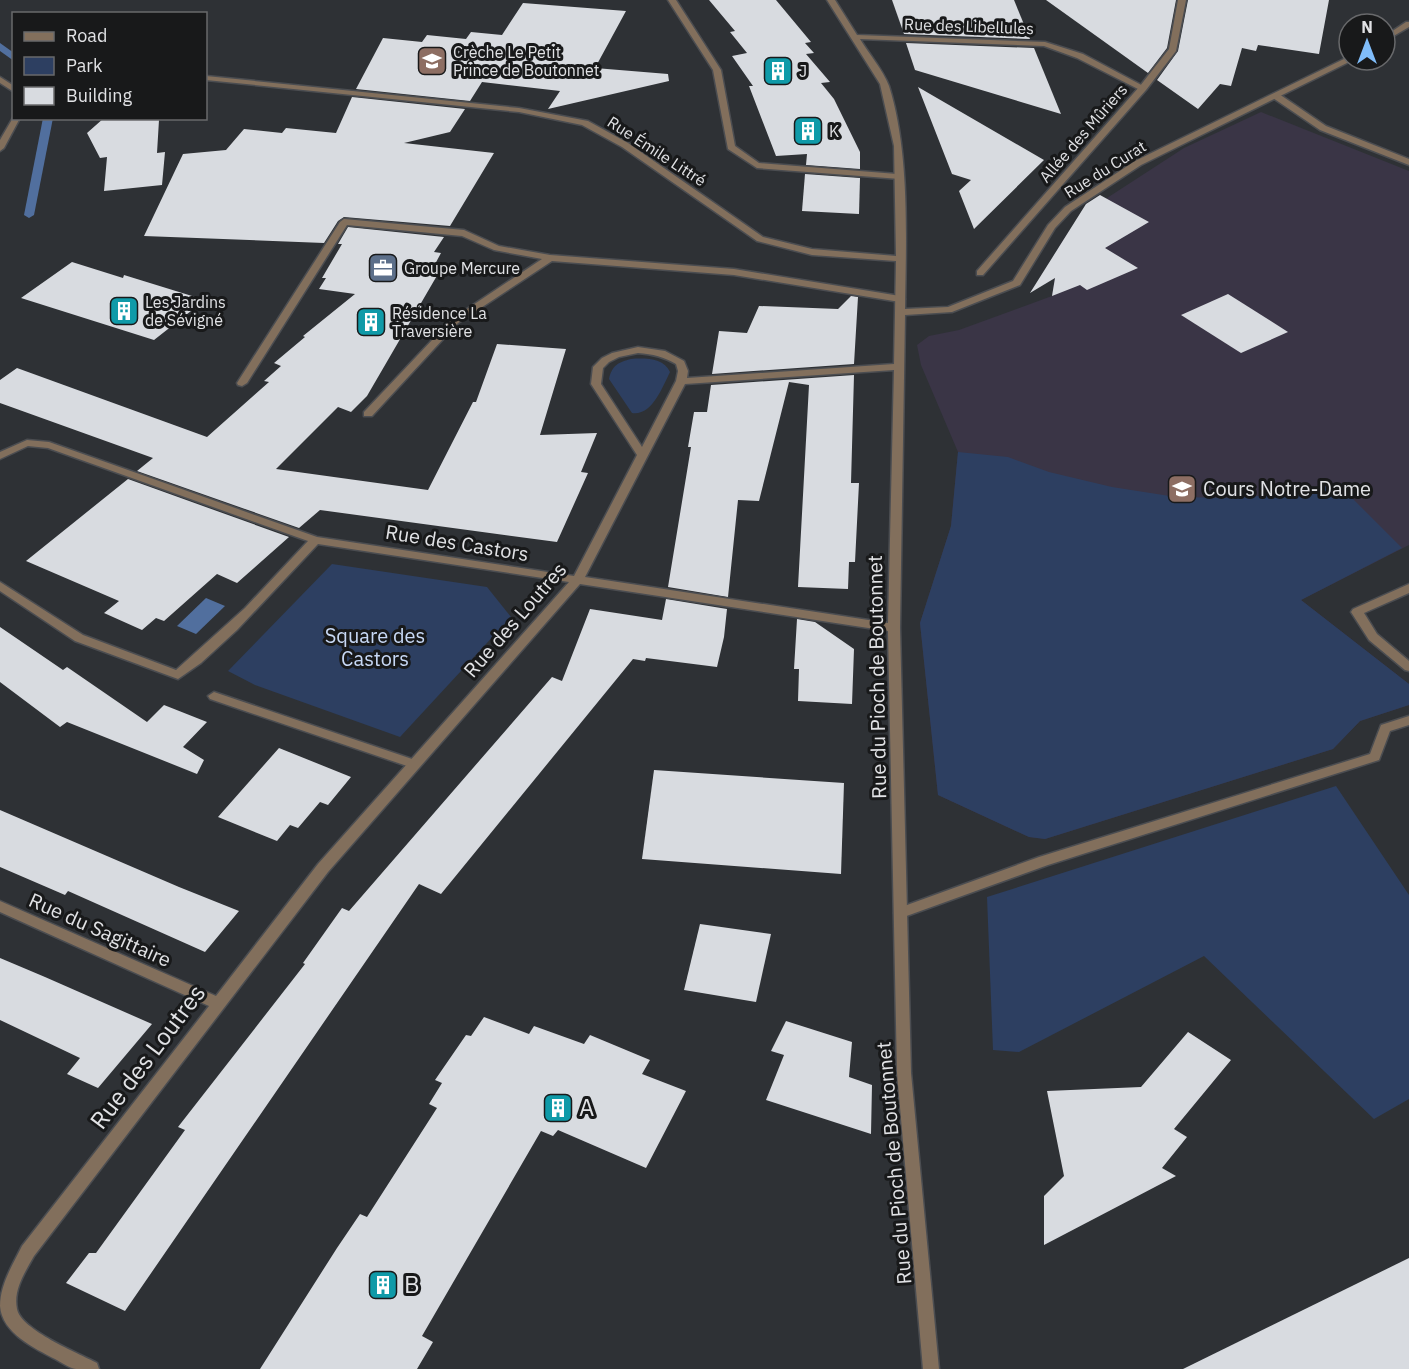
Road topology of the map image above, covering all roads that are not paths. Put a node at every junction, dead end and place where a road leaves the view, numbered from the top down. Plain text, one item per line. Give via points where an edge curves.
1 (672, 0) edge
2 (831, 0) edge
3 (1182, 0) edge
4 (855, 37) junction
5 (1337, 66) edge
6 (207, 78) edge
7 (0, 79) edge
8 (12, 88) edge
9 (1143, 88) junction
10 (1276, 96) junction
11 (15, 120) edge
12 (0, 148) edge
13 (1409, 162) edge
14 (897, 177) junction
15 (550, 258) junction
16 (901, 259) junction
17 (980, 273) dead end
18 (900, 306) junction
19 (897, 367) junction
20 (681, 381) junction
21 (242, 383) dead end
22 (368, 414) dead end
23 (642, 455) junction
24 (0, 456) edge
25 (315, 540) junction
26 (578, 579) junction
27 (0, 586) edge
28 (1409, 588) edge
29 (894, 628) junction
30 (1409, 667) edge
31 (214, 696) dead end
32 (1409, 720) edge
33 (414, 764) junction
34 (0, 906) edge
35 (901, 913) junction
36 (217, 1003) junction
37 (91, 1369) edge
38 (931, 1369) edge

1 - 14 street via 717,70 730,147 757,165
2 - 4 street, Rue du Pioch de Boutonnet
3 - 9 street, Allée des Mûriers via 1173,49
4 - 9 street, Rue des Libellules via 1045,44 1080,56
4 - 14 street, Rue du Pioch de Boutonnet via 884,84 898,146
5 - 10 street, Rue du Curat
6 - 16 street, Rue Émile Littré via 519,110 585,123 625,145 760,239 816,252
7 - 8 street
9 - 17 street, Allée des Mûriers
10 - 13 street via 1323,128
10 - 18 street, Rue du Curat via 1138,163 1068,209 1051,226 1017,283 949,310
11 - 12 street
14 - 16 street, Rue du Pioch de Boutonnet
15 - 18 street, Rue du Curat via 734,272
15 - 21 street, Rue du Curat via 497,248 464,233 344,222
15 - 22 street via 455,321
16 - 18 street, Rue du Pioch de Boutonnet
18 - 19 street, Rue du Pioch de Boutonnet
19 - 20 street
19 - 29 street, Rue du Pioch de Boutonnet
20 - 23 street, Rue des Loutres
20 - 23 street via 681,363 660,353 623,352 598,367 596,384
23 - 26 street, Rue des Loutres
24 - 25 street, Rue des Castors via 27,443 49,445
25 - 26 street, Rue des Castors
25 - 27 street via 214,647 178,675 79,638
26 - 29 street, Rue des Castors
26 - 33 street, Rue des Loutres
28 - 30 street via 1357,612 1373,637
29 - 35 street, Rue du Pioch de Boutonnet
31 - 33 street
32 - 35 street via 1385,728 1375,757 1044,861
33 - 36 street, Rue des Loutres via 323,868
34 - 36 street, Rue du Sagittaire
35 - 38 street, Rue du Pioch de Boutonnet via 904,1073
36 - 37 street, Rue des Loutres via 28,1251 14,1279 9,1313 19,1328

